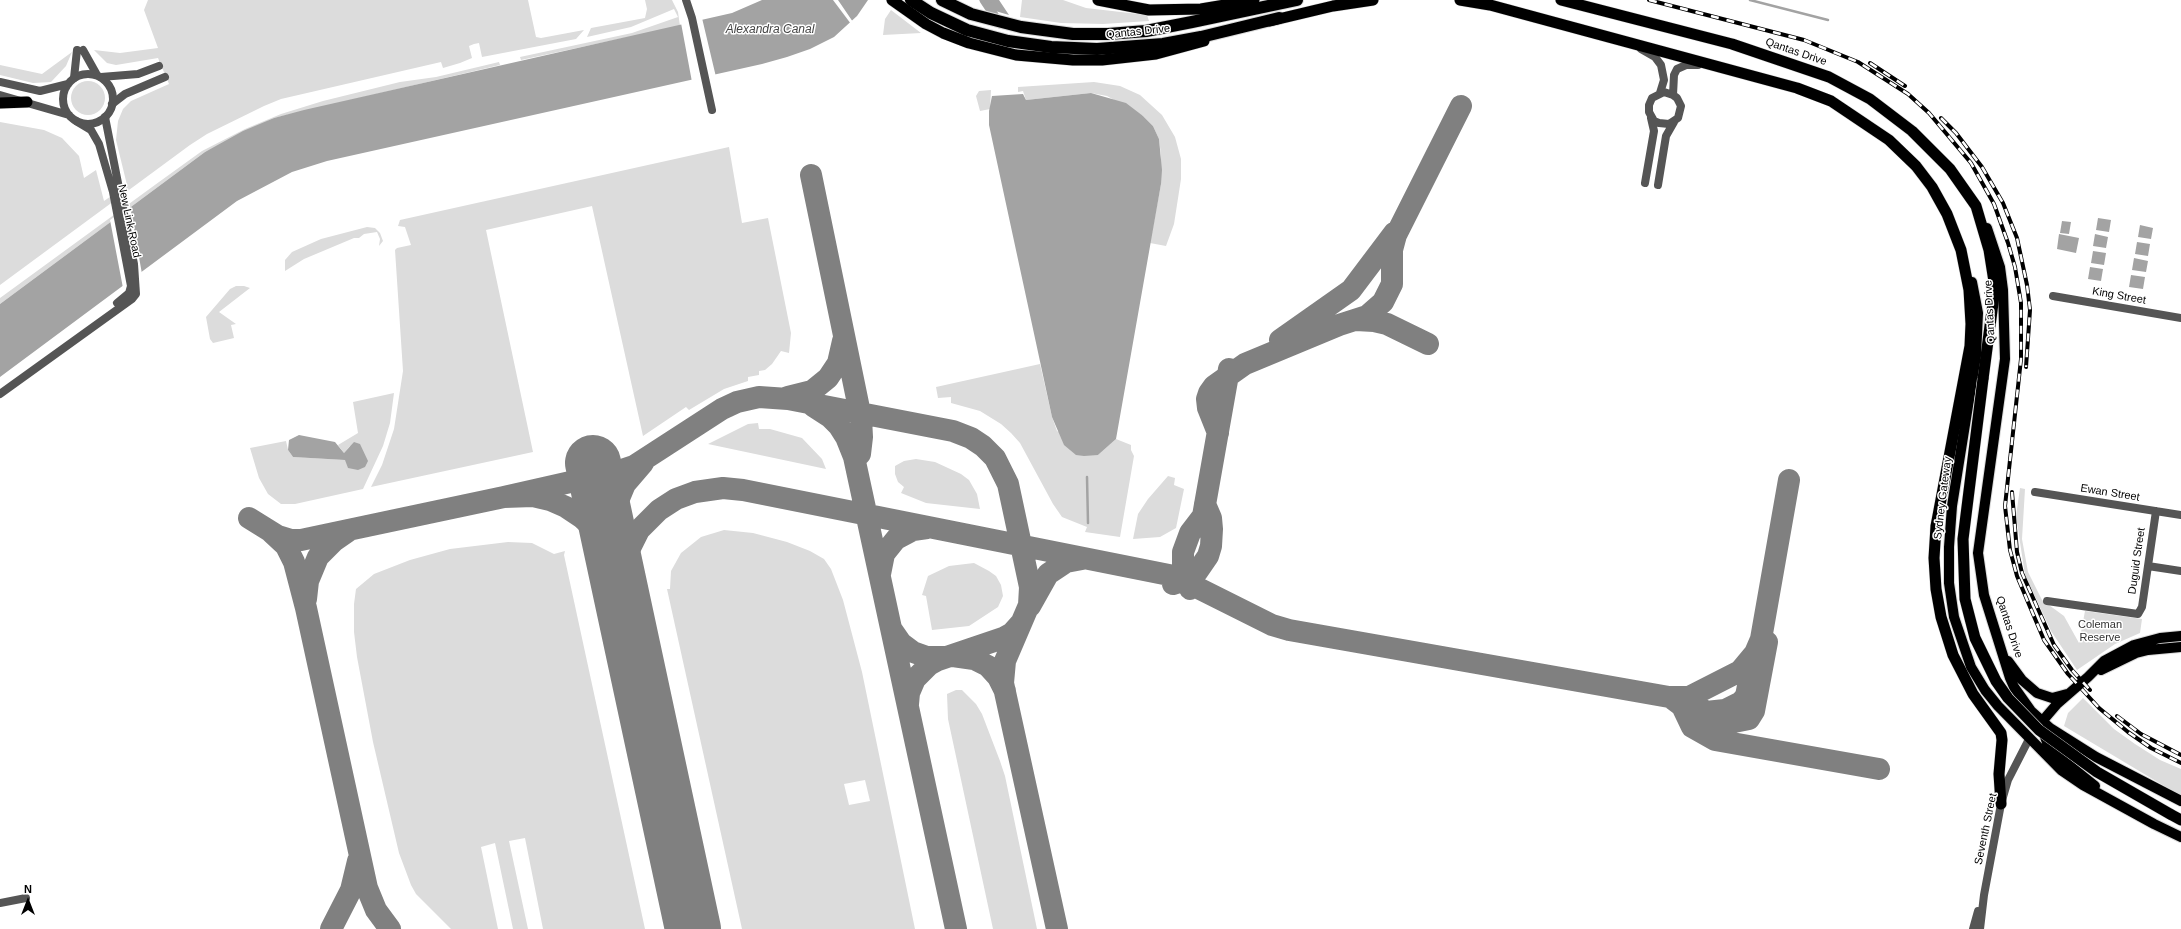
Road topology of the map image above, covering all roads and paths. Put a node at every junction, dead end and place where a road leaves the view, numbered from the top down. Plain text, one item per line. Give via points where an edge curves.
1 (686, 0) edge
2 (892, 0) edge
3 (912, 0) edge
4 (942, 0) edge
5 (1098, 0) edge
6 (1254, 0) edge
7 (1297, 0) edge
8 (1373, 0) edge
9 (1460, 0) edge
10 (1561, 0) edge
11 (1279, 18) joint
12 (1624, 41) junction
13 (1073, 54) junction
14 (159, 66) dead end
15 (1715, 66) junction
16 (99, 76) junction
17 (165, 77) dead end
18 (74, 78) junction
19 (0, 82) edge
20 (68, 84) junction
21 (1660, 93) junction
22 (0, 95) edge
23 (1673, 95) junction
24 (27, 102) junction
25 (0, 103) edge
26 (112, 104) junction
27 (712, 110) dead end
28 (69, 115) junction
29 (105, 117) junction
30 (1651, 117) junction
31 (76, 121) junction
32 (1674, 122) junction
33 (1976, 206) junction
34 (1961, 250) junction
35 (133, 281) junction
36 (2053, 296) dead end
37 (2181, 318) edge
38 (0, 394) edge
39 (2035, 492) dead end
40 (2156, 511) junction
41 (2181, 515) edge
42 (2148, 566) junction
43 (2181, 570) edge
44 (2047, 601) dead end
45 (2181, 636) edge
46 (2181, 647) edge
47 (2006, 658) junction
48 (2088, 677) junction
49 (2070, 693) junction
50 (2042, 721) junction
51 (2029, 739) junction
52 (2181, 801) edge
53 (2113, 802) junction
54 (2001, 804) junction
55 (2181, 820) edge
56 (2181, 837) edge
57 (1984, 895) junction
58 (26, 898) dead end
59 (0, 903) edge
60 (1973, 929) edge
61 (1980, 929) edge

1 - 27 street
2 - 13 highway via 926,24 969,43 1016,55
3 - 13 highway, Qantas Drive via 930,14 967,30
4 - 7 highway, Qantas Drive via 972,14 1000,22 1073,34 1146,31
5 - 6 highway via 1149,10 1201,9
8 - 11 highway, Qantas Drive
9 - 12 highway via 1490,5
10 - 33 highway, Qantas Drive via 1732,44 1842,83 1882,107 1924,141 1950,169
11 - 13 highway, Qantas Drive via 1163,44
12 - 15 highway
12 - 21 street via 1649,53 1660,63 1664,80
14 - 16 street via 138,74
15 - 23 street via 1686,64 1677,69 1674,75
15 - 34 highway via 1797,88 1831,101 1889,140 1916,166 1932,187
16 - 18 street via 82,74
16 - 18 street via 80,50
16 - 26 street via 112,90
17 - 26 street via 125,94
18 - 20 street
19 - 20 street via 40,91
20 - 28 street via 63,100
21 - 23 street
21 - 30 street via 1652,98 1649,105
22 - 24 street, New Link Road
23 - 32 street via 1681,106 1680,114
24 - 25 highway
24 - 28 street, New Link Road
26 - 29 street
28 - 31 street, New Link Road
29 - 31 street via 93,123
29 - 35 street, New Link Road via 120,187
30 - 32 street via 1659,123
30 - 32 street via 1654,132 1646,179 1658,182 1666,136
31 - 35 street, New Link Road via 91,130 99,144 113,192
33 - 47 main road, Qantas Drive via 1989,231 1998,261 2005,309 2003,376 1978,553 1984,595
33 - 55 highway, bridge via 1991,256 1995,288 1962,539 1965,599 1975,638 1984,659 2004,692 2039,730 2097,772
34 - 51 main road, Sydney Gateway via 1973,284 1978,313 1976,356 1952,506 1949,582 1954,617 1970,667 1985,690
34 - 54 highway via 1969,290 1970,346 1936,526 1936,589 1945,633 1958,666 1973,694 2001,733
35 - 38 street via 129,293 99,323
36 - 37 street, King Street
39 - 40 street, Ewan Street
40 - 41 street, Ewan Street
40 - 42 street, Duguid Street
42 - 43 street
42 - 44 street, Duguid Street via 2142,607 2138,614
45 - 48 main road via 2148,641 2118,652 2104,661
46 - 48 main road via 2136,653
47 - 49 main road via 2022,680 2037,693 2052,698
47 - 50 main road, Qantas Drive via 2014,687
48 - 49 main road
49 - 50 main road
50 - 51 main road
50 - 52 main road, Qantas Drive via 2096,757
50 - 53 main road via 2045,740 2055,754
51 - 53 main road via 2072,778
51 - 54 street, Seventh Street via 2014,766
53 - 56 main road
54 - 57 street, Seventh Street
57 - 60 street
57 - 61 street, Seventh Street
58 - 59 street

